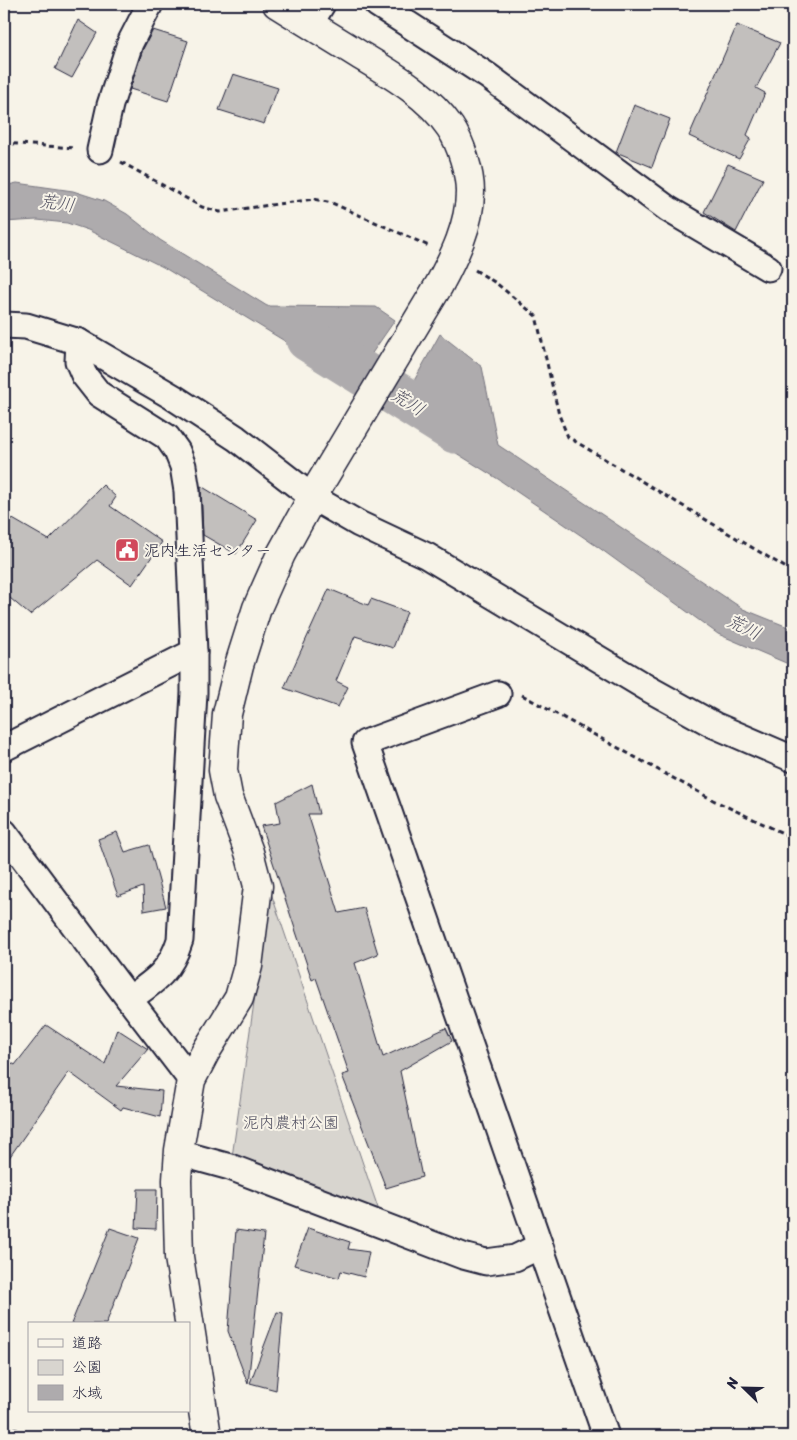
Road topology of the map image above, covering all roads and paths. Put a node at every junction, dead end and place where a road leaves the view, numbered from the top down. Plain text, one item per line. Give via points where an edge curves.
1 (150, 4) edge
2 (277, 4) edge
3 (377, 4) edge
4 (316, 14) edge
5 (4, 143) edge
6 (100, 150) junction
7 (454, 257) junction
8 (768, 268) dead end
9 (4, 325) edge
10 (79, 342) junction
11 (315, 492) junction
12 (793, 561) edge
13 (790, 568) junction
14 (793, 572) edge
15 (194, 652) junction
16 (498, 694) joint
17 (4, 748) edge
18 (793, 759) edge
19 (4, 832) edge
20 (793, 838) edge
21 (129, 999) junction
22 (191, 1080) junction
23 (179, 1153) junction
24 (540, 1246) junction
25 (189, 1322) edge
26 (190, 1327) edge
27 (4, 1428) edge
28 (45, 1436) edge
29 (207, 1436) edge
30 (606, 1436) edge

1 - 6 street via 130,43 110,104
2 - 4 street
3 - 8 street via 488,76 668,209
4 - 7 street via 386,72 428,101 451,128 465,160 470,192 466,221
5 - 6 path
6 - 7 path via 202,207 220,212 314,199 332,203
7 - 11 street
7 - 13 path via 496,283 536,316 559,415 568,436
9 - 10 street via 26,326
10 - 11 street via 173,397
10 - 15 street via 78,361 99,394 167,437 183,466 187,491
11 - 18 street via 359,524 428,556 649,689 714,724
11 - 22 street via 281,554 258,608 238,665 227,714 223,770 228,796 258,886 248,966 239,998
12 - 13 path
13 - 14 path
15 - 17 street
15 - 21 street via 180,940 175,957 165,971
16 - 20 path via 512,692 527,696 713,800
16 - 24 street via 365,742
19 - 21 street
21 - 22 street
22 - 23 street
23 - 24 street via 230,1168 486,1262 515,1258
23 - 25 street via 179,1257
24 - 30 street
26 - 29 street
27 - 28 path

